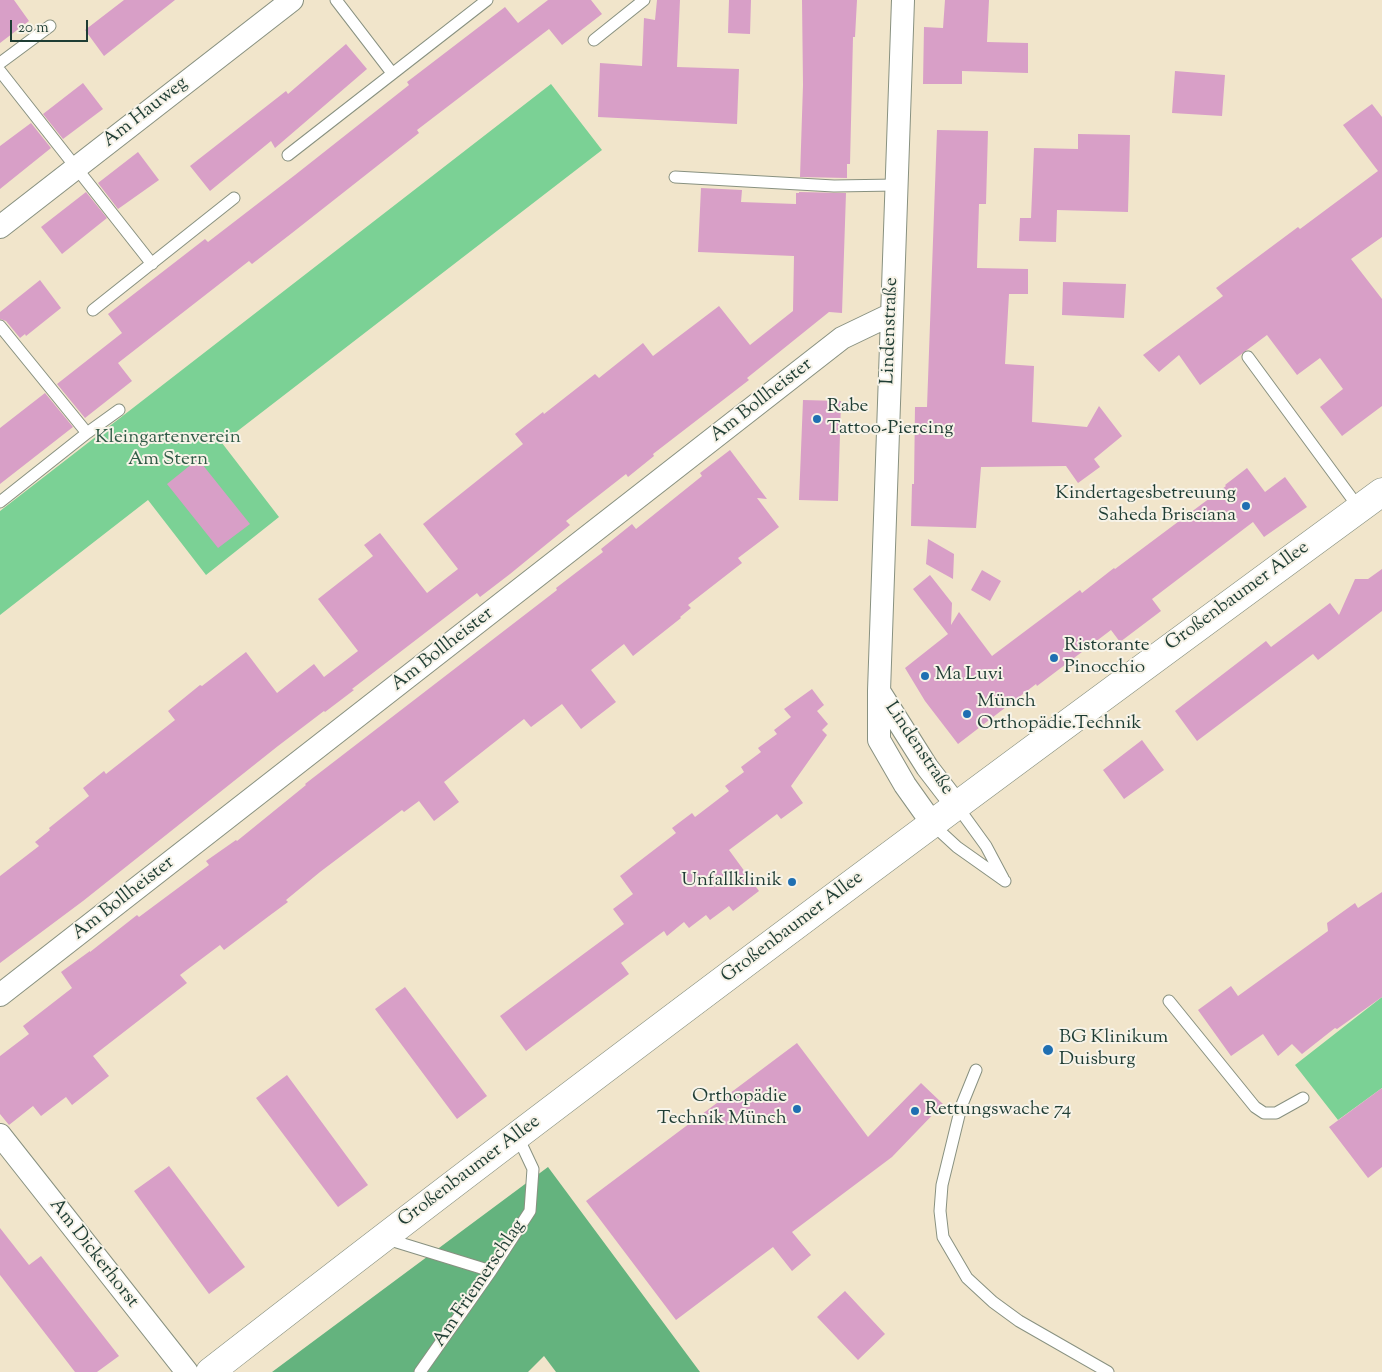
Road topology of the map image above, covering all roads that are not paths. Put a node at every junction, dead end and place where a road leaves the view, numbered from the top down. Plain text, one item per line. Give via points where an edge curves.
1 (292, 0) edge
2 (336, 0) edge
3 (487, 0) edge
4 (644, 0) edge
5 (903, 0) edge
6 (50, 26) dead end
7 (594, 40) dead end
8 (0, 63) edge
9 (0, 71) edge
10 (392, 74) junction
11 (288, 155) dead end
12 (75, 168) junction
13 (675, 177) dead end
14 (896, 185) junction
15 (234, 198) dead end
16 (0, 226) edge
17 (152, 264) junction
18 (93, 310) dead end
19 (892, 314) junction
20 (0, 326) edge
21 (1248, 357) dead end
22 (119, 410) dead end
23 (87, 433) junction
24 (1382, 492) edge
25 (0, 502) edge
26 (1359, 508) junction
27 (878, 691) junction
28 (957, 806) junction
29 (932, 823) junction
30 (0, 996) edge
31 (1170, 1001) dead end
32 (976, 1070) dead end
33 (1303, 1098) dead end
34 (0, 1135) edge
35 (517, 1135) junction
36 (383, 1237) junction
37 (492, 1271) junction
38 (187, 1372) edge
39 (210, 1372) edge
40 (420, 1372) edge
41 (1108, 1372) edge

1 - 12 street, Am Hauweg
2 - 10 lane
3 - 10 lane
4 - 7 lane
5 - 14 street, Lindenstraße
6 - 8 lane
9 - 12 lane
10 - 11 lane
12 - 16 street, Am Hauweg
12 - 17 lane
13 - 14 lane via 834,186
14 - 19 street, Lindenstraße
15 - 17 lane
17 - 18 lane
19 - 27 street, Lindenstraße
19 - 30 street, Am Bollheister via 842,338
20 - 23 lane
21 - 26 lane
22 - 23 lane
23 - 25 lane
24 - 26 main road, Großenbaumer Allee
26 - 28 main road, Großenbaumer Allee
27 - 28 street, Lindenstraße
27 - 29 street, Lindenstraße via 879,740
28 - 29 main road, Großenbaumer Allee
28 - 29 lane via 986,846 1005,881 957,847
29 - 35 main road, Großenbaumer Allee
31 - 33 lane via 1264,1113 1276,1113
32 - 41 lane via 961,1107 942,1185 943,1237 967,1278 993,1302
34 - 38 street, Am Dickerhorst
35 - 36 main road, Großenbaumer Allee
35 - 37 lane, Am Friemerschlag via 533,1169 530,1211
36 - 37 lane
36 - 39 main road, Großenbaumer Allee
37 - 40 lane, Am Friemerschlag

